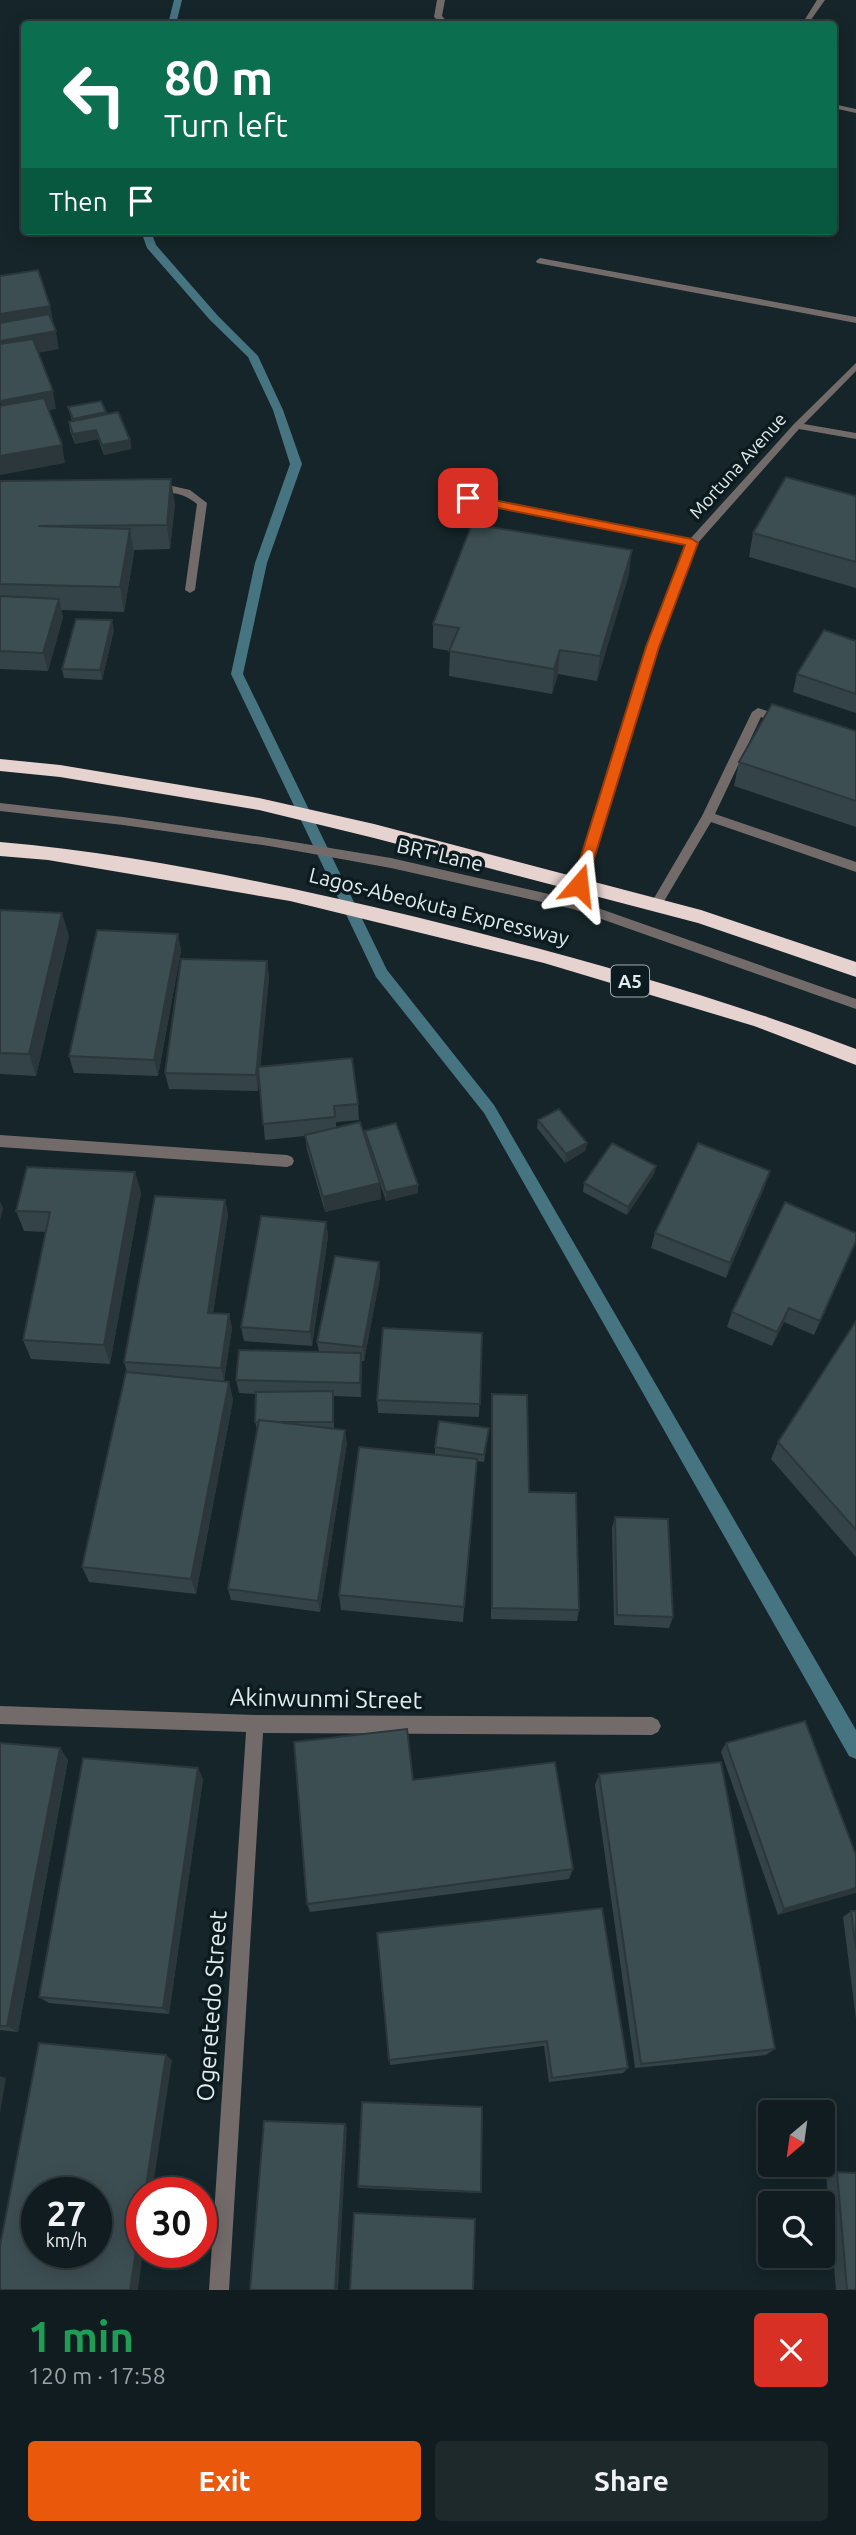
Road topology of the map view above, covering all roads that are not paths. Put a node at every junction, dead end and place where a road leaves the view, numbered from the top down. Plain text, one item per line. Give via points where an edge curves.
1 (441, 0) edge
2 (821, 0) edge
3 (443, 21) edge
4 (807, 21) edge
5 (837, 107) edge
6 (856, 111) edge
7 (540, 261) dead end
8 (856, 320) edge
9 (856, 366) edge
10 (797, 426) junction
11 (856, 436) edge
12 (146, 489) edge
13 (468, 498) dead end
14 (692, 543) junction
15 (190, 590) dead end
16 (794, 724) edge
17 (0, 765) edge
18 (0, 807) edge
19 (708, 816) junction
20 (0, 849) edge
21 (856, 867) edge
22 (579, 885) junction
23 (656, 905) junction
24 (856, 970) edge
25 (856, 1004) edge
26 (856, 1057) edge
27 (0, 1142) edge
28 (287, 1161) dead end
29 (0, 1714) edge
30 (255, 1724) junction
31 (652, 1726) dead end
32 (219, 2290) edge

1 - 3 street via 438,17
2 - 4 street
5 - 6 street
7 - 8 street
9 - 10 street, Mortuna Avenue
10 - 11 street
10 - 14 street, Mortuna Avenue
12 - 15 street via 173,487 192,493 202,503
13 - 14 street
14 - 22 street, Mortuna Avenue via 652,647
16 - 19 street via 758,712
17 - 22 highway via 259,804
18 - 25 street, BRT Lane via 269,842 391,863 575,905
19 - 21 street
19 - 23 street
20 - 26 highway, Lagos-Abeokuta Expressway / A5 via 290,894 544,956 759,1020
22 - 23 highway
23 - 24 highway
27 - 28 street
29 - 30 street, Akinwunmi Street
30 - 31 street, Akinwunmi Street
30 - 32 street, Ogeretedo Street

